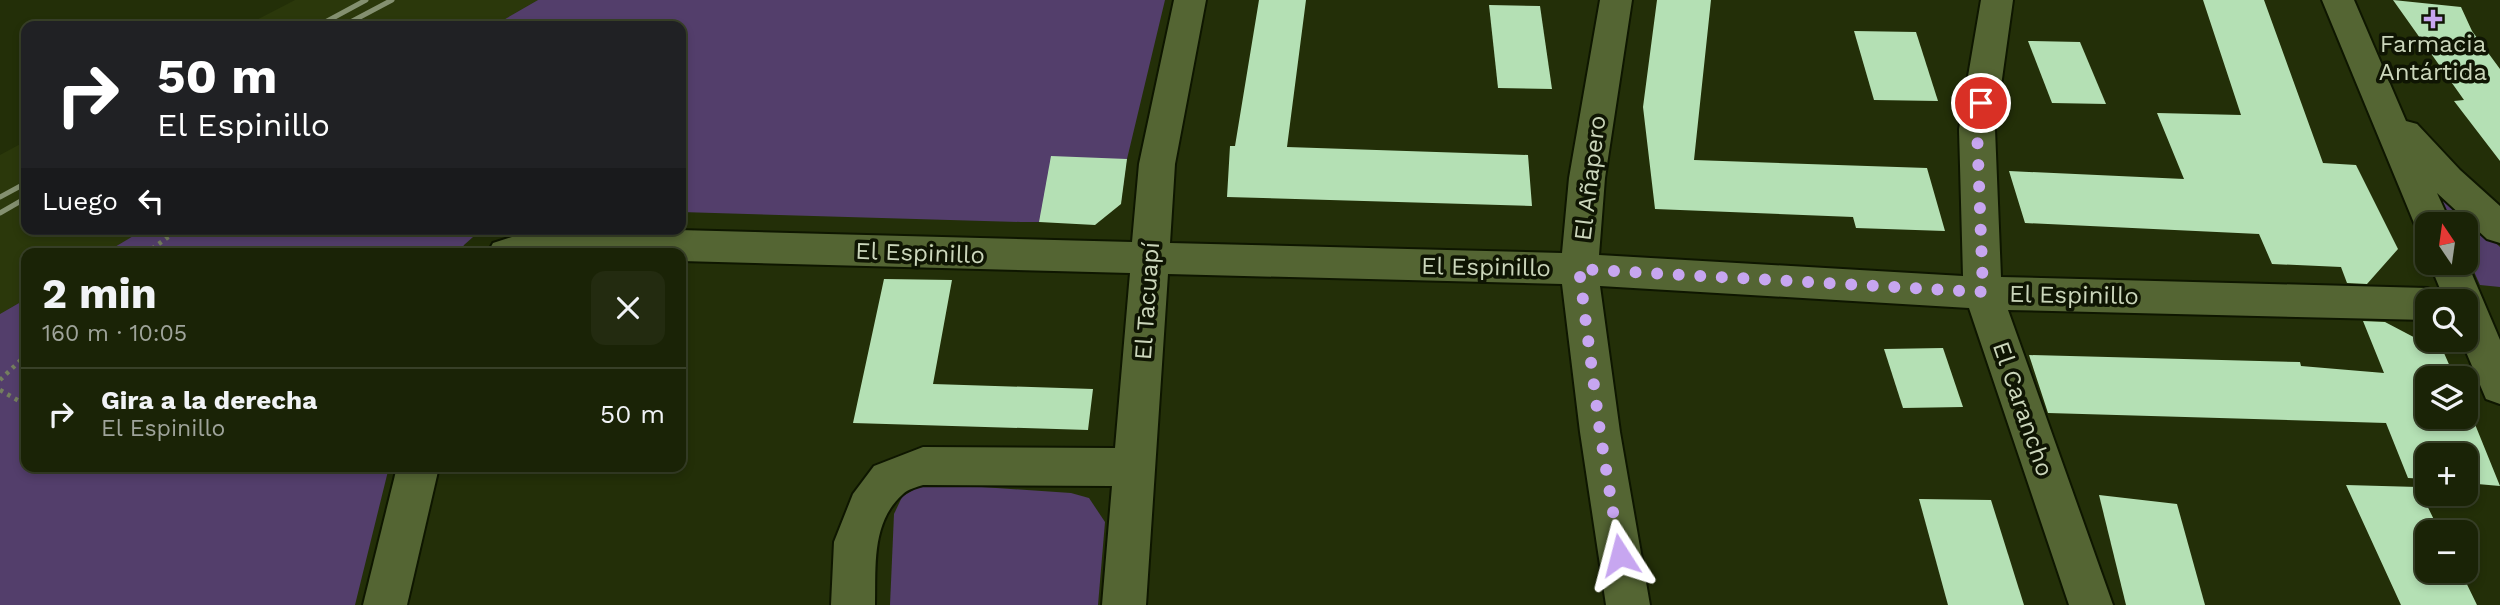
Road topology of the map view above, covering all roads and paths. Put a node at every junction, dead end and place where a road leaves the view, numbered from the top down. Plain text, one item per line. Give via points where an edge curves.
1 (1190, 0) edge
2 (1616, 0) edge
3 (1997, 0) edge
4 (2337, 0) edge
5 (2386, 115) junction
6 (2427, 212) edge
7 (2500, 228) edge
8 (171, 235) edge
9 (153, 248) edge
10 (526, 248) edge
11 (1150, 259) junction
12 (1579, 269) junction
13 (1983, 292) junction
14 (2415, 304) edge
15 (2478, 305) edge
16 (2500, 307) edge
17 (2478, 335) edge
18 (21, 360) edge
19 (0, 380) edge
20 (2500, 387) edge
21 (0, 390) edge
22 (21, 402) edge
23 (1135, 467) junction
24 (417, 472) edge
25 (385, 605) edge
26 (853, 605) edge
27 (1124, 605) edge
28 (1628, 605) edge
29 (2091, 605) edge

1 - 11 street, El Tacuapí via 1157,164
2 - 12 street, El Añapero via 1587,178
3 - 13 street, El Carancho via 1977,129
4 - 5 street
5 - 6 street
5 - 7 street
8 - 9 path
10 - 11 street, El Espinillo via 545,242
11 - 12 street, El Espinillo
11 - 23 street, El Tacuapí
12 - 13 street, El Espinillo
12 - 28 street, El Añapero
13 - 14 street, El Espinillo
13 - 29 street, El Carancho
15 - 16 street
17 - 20 street
18 - 19 path
21 - 22 path
23 - 26 street via 923,466 889,479 868,508 855,542
23 - 27 street, El Tacuapí
24 - 25 street

